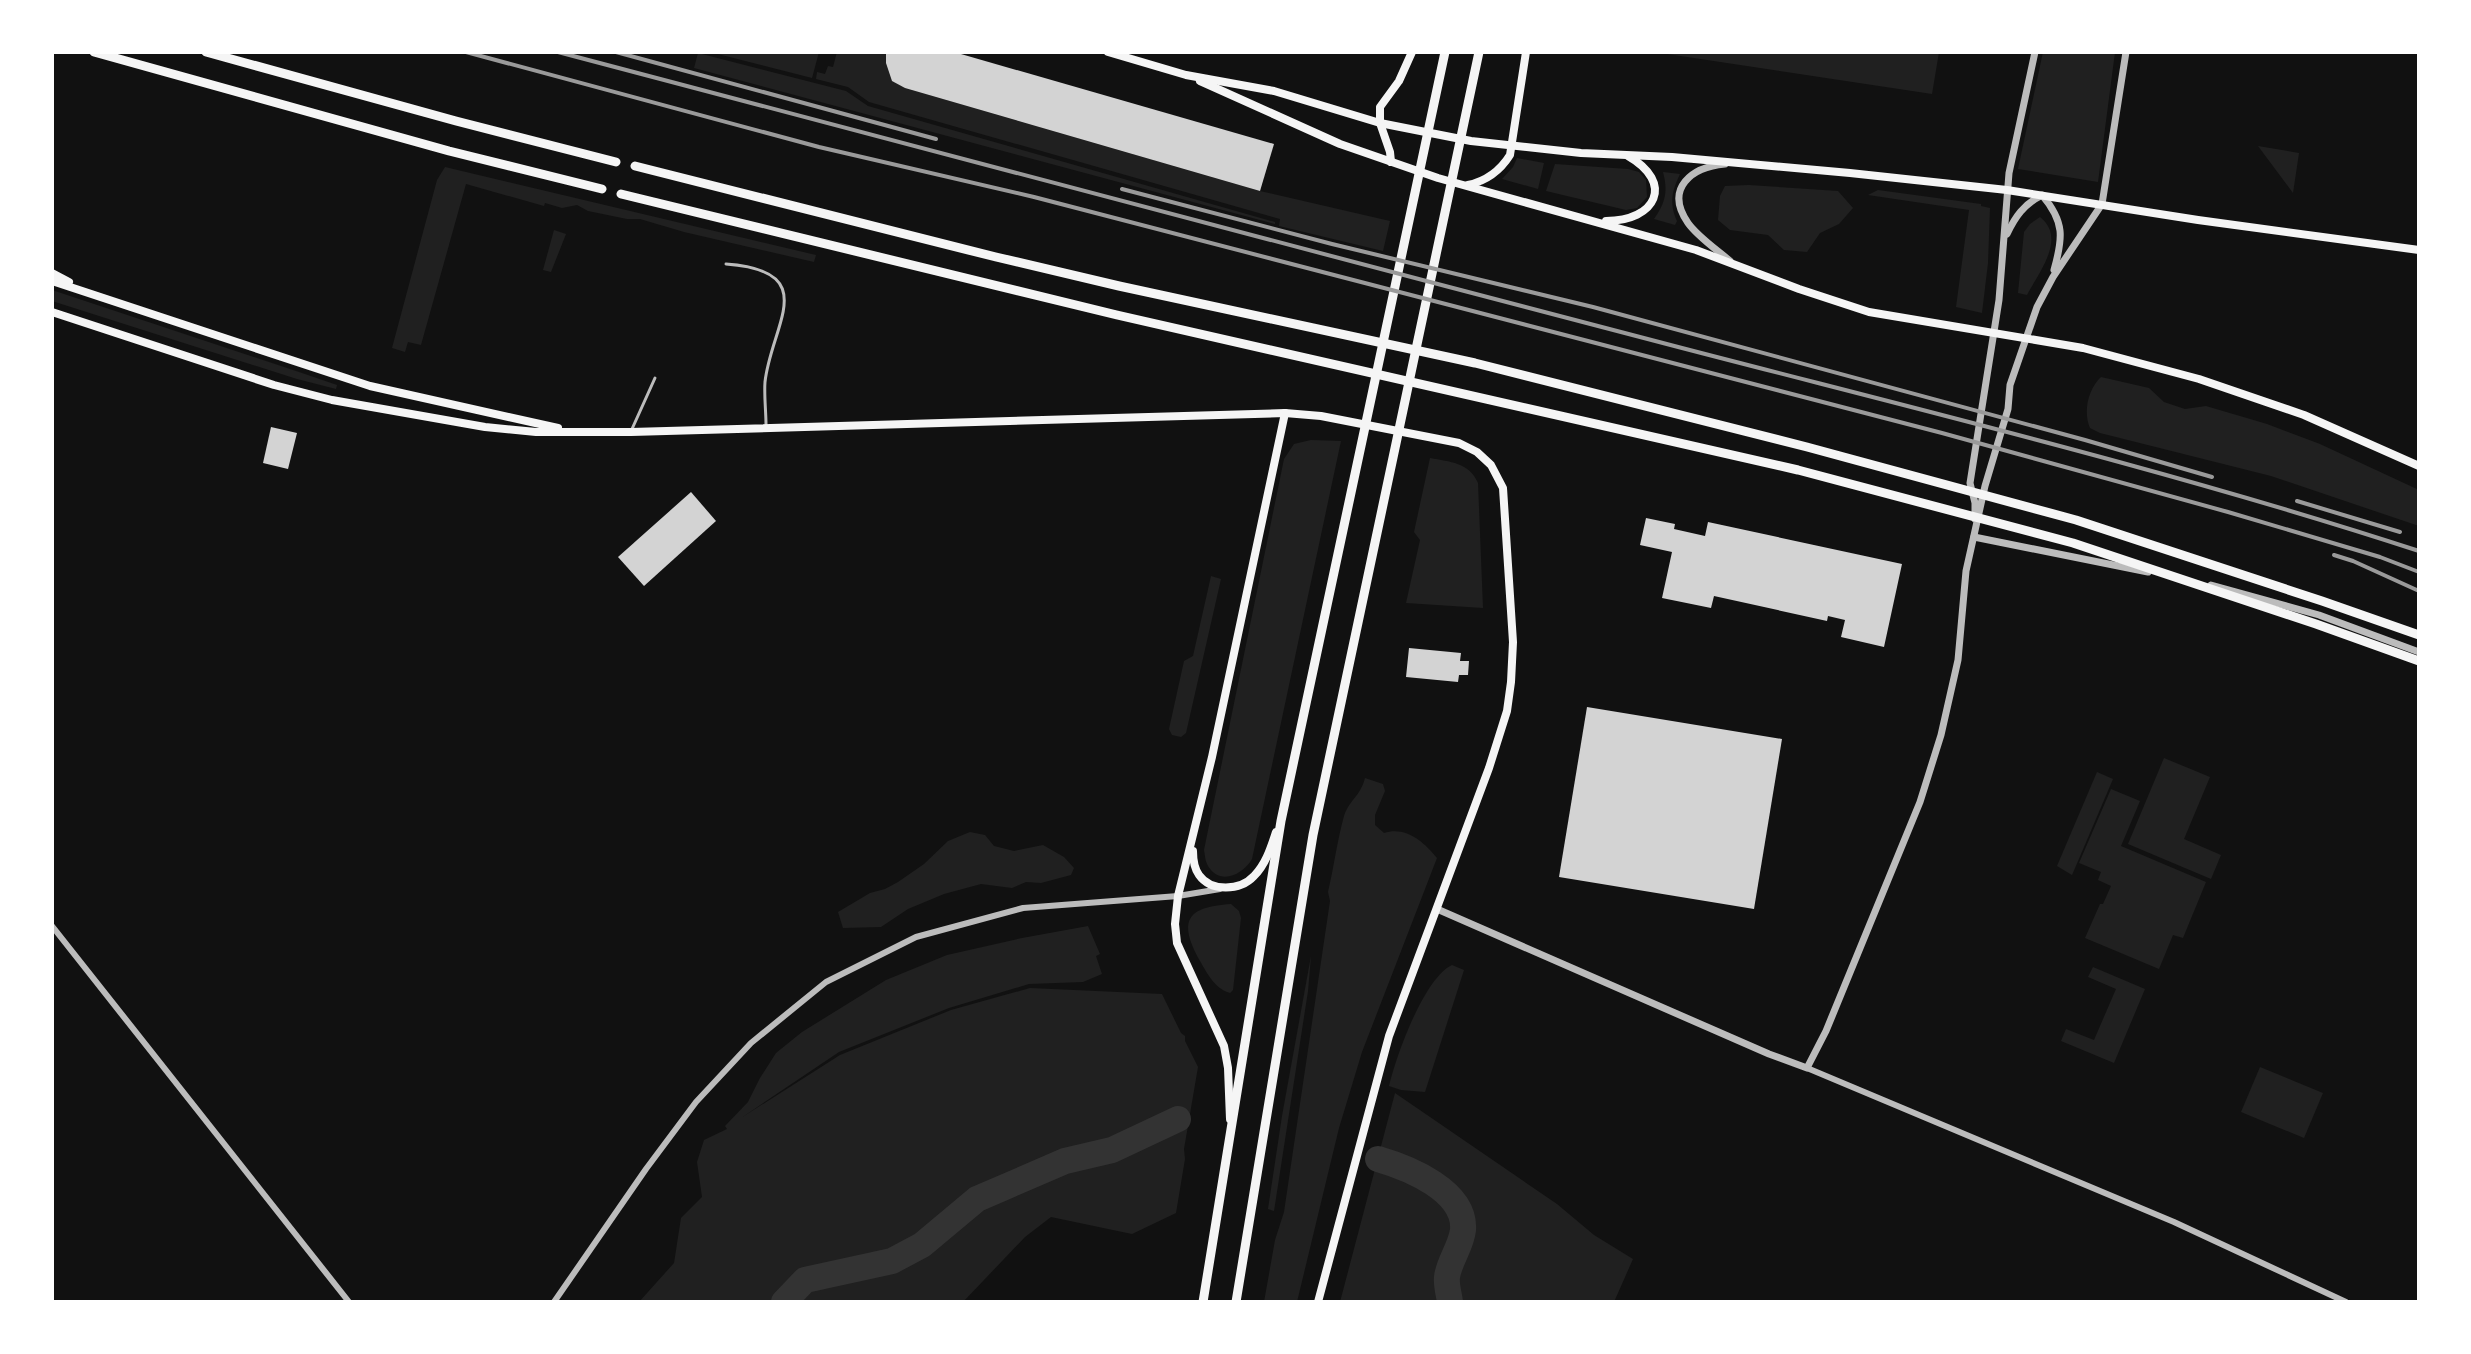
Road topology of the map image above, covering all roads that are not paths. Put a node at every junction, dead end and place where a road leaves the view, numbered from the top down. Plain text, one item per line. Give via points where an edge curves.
1 (94, 52) edge
2 (206, 52) edge
3 (1108, 52) edge
4 (1412, 52) edge
5 (1445, 52) edge
6 (1479, 52) edge
7 (1526, 52) edge
8 (2035, 52) edge
9 (2126, 52) edge
10 (1186, 75) junction
11 (1380, 123) junction
12 (1512, 147) junction
13 (1626, 155) junction
14 (616, 162) dead end
15 (1391, 162) junction
16 (1735, 162) junction
17 (635, 166) dead end
18 (1467, 185) junction
19 (602, 189) dead end
20 (2007, 190) junction
21 (621, 194) dead end
22 (2042, 195) junction
23 (2102, 204) junction
24 (1593, 220) junction
25 (2004, 240) junction
26 (2419, 250) edge
27 (1730, 261) junction
28 (726, 264) dead end
29 (52, 273) edge
30 (2053, 277) junction
31 (52, 281) edge
32 (95, 295) junction
33 (52, 312) edge
34 (1993, 333) junction
35 (2026, 339) junction
36 (655, 378) dead end
37 (1285, 413) junction
38 (766, 429) junction
39 (577, 432) junction
40 (631, 432) junction
41 (2419, 466) edge
42 (1974, 537) junction
43 (2419, 635) edge
44 (2419, 652) edge
45 (2419, 661) edge
46 (1281, 821) junction
47 (1192, 842) junction
48 (1223, 888) junction
49 (1178, 896) junction
50 (1437, 909) junction
51 (52, 926) edge
52 (1807, 1068) junction
53 (1231, 1128) junction
54 (349, 1302) edge
55 (554, 1302) edge
56 (1203, 1302) edge
57 (1236, 1302) edge
58 (1318, 1302) edge
59 (2346, 1302) edge

1 - 19 main road
2 - 14 main road
3 - 10 main road
4 - 11 main road via 1380,107
5 - 46 main road
6 - 57 main road via 1313,835
7 - 12 main road
8 - 20 street
9 - 23 street
10 - 11 main road via 1274,91
10 - 15 main road
11 - 12 main road
11 - 15 main road
12 - 13 main road
12 - 18 main road via 1492,175
13 - 16 main road
13 - 24 main road via 1650,174 1652,202 1633,218
15 - 18 main road
16 - 20 main road
16 - 27 street via 1694,172 1679,195 1691,227
17 - 43 main road via 996,257 1475,363 1807,447 2076,520
18 - 24 main road
20 - 22 main road
20 - 25 street
21 - 45 main road via 1117,315 1798,470 2073,543
22 - 23 main road
22 - 25 street via 2024,207
22 - 30 street via 2061,230
23 - 26 main road
23 - 30 street
24 - 27 main road
25 - 34 street
27 - 34 main road via 1869,312
28 - 38 lane via 774,276 784,292 765,381
29 - 32 main road
30 - 35 street
31 - 32 main road
32 - 39 main road via 370,386
33 - 39 main road via 332,400 485,427
34 - 35 main road
34 - 42 street via 1970,483
35 - 41 main road via 2117,356 2210,382 2304,415
35 - 42 street
36 - 40 lane
37 - 38 main road
37 - 47 main road
37 - 50 main road via 1459,443 1491,465 1503,488 1513,642 1507,711
38 - 40 main road
39 - 40 main road
42 - 44 street via 2211,585 2319,615
42 - 52 street via 1958,660 1920,802
46 - 48 main road via 1264,865 1252,880
46 - 53 main road
47 - 48 main road via 1197,872
47 - 49 main road
48 - 49 street
49 - 53 main road via 1177,943 1224,1046
49 - 55 street via 1023,908 916,937 826,982 751,1043 696,1102
50 - 52 street
50 - 58 main road via 1382,1058
51 - 54 street
52 - 59 street via 2174,1222
53 - 56 main road

